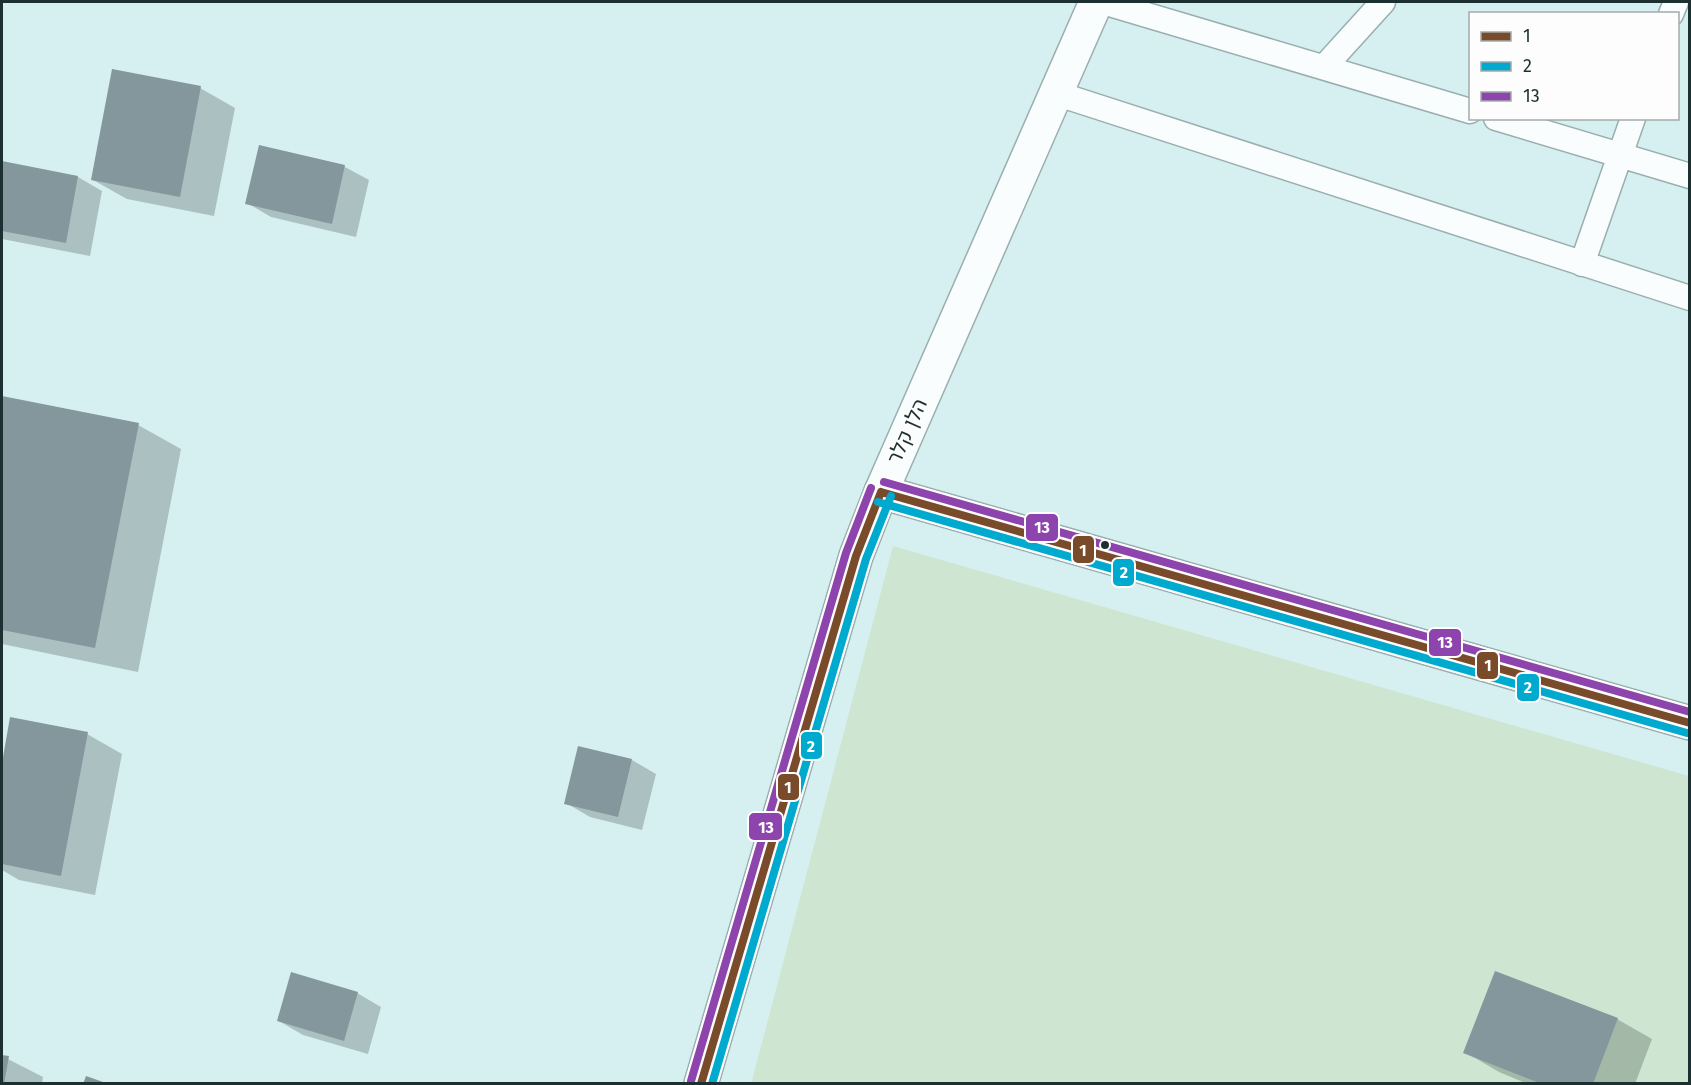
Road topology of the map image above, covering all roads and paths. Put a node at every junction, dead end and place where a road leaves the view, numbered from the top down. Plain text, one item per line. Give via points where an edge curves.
1 (1096, 2) edge
2 (1103, 2) edge
3 (1383, 2) edge
4 (1324, 67) junction
5 (1055, 93) junction
6 (1469, 111) edge
7 (1502, 120) edge
8 (1632, 120) edge
9 (1619, 156) junction
10 (1689, 176) edge
11 (1582, 264) junction
12 (1689, 298) edge
13 (881, 492) junction
14 (1689, 723) edge
15 (701, 1083) edge

1 - 5 street, הלן קלר
2 - 4 lane
3 - 4 lane
4 - 6 lane
5 - 11 lane
5 - 13 street, הלן קלר
7 - 9 lane
8 - 9 lane
9 - 10 lane
9 - 11 lane
11 - 12 lane
13 - 14 street
13 - 15 street, הלן קלר via 856,556

